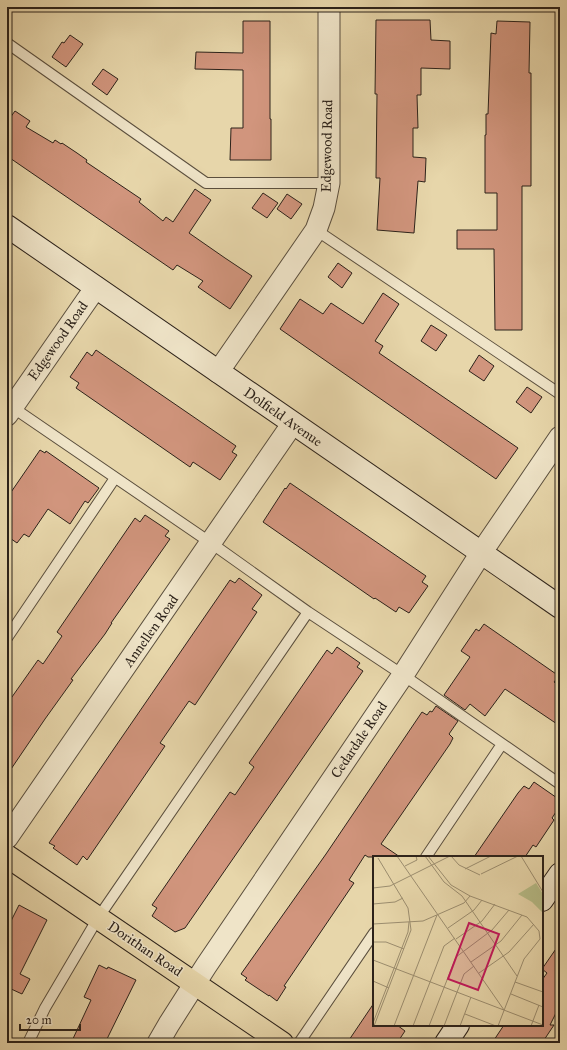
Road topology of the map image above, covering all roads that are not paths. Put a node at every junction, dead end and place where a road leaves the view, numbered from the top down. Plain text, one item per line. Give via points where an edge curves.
1 (329, 7) edge
2 (7, 43) edge
3 (329, 182) junction
4 (7, 226) edge
5 (316, 230) junction
6 (96, 287) junction
7 (218, 372) junction
8 (560, 394) edge
9 (10, 411) edge
10 (293, 424) junction
11 (560, 437) edge
12 (115, 478) junction
13 (212, 543) junction
14 (481, 553) junction
15 (560, 607) edge
16 (308, 612) junction
17 (7, 638) edge
18 (404, 675) junction
19 (502, 744) junction
20 (560, 784) edge
21 (7, 838) edge
22 (7, 856) edge
23 (427, 856) edge
24 (560, 874) edge
25 (543, 899) edge
26 (98, 918) junction
27 (373, 934) edge
28 (194, 983) junction
29 (457, 1026) edge
30 (28, 1043) edge
31 (158, 1043) edge
32 (282, 1043) edge
33 (299, 1043) edge
34 (446, 1043) edge

1 - 3 street, Edgewood Road
2 - 3 lane via 206,183
3 - 5 street, Edgewood Road
4 - 6 street, Dolfield Avenue
5 - 7 street, Edgewood Road
5 - 8 lane
6 - 7 street, Dolfield Avenue
6 - 9 street, Edgewood Road
7 - 10 street, Dolfield Avenue
9 - 12 lane
10 - 13 street, Annellen Road
10 - 14 street, Dolfield Avenue
11 - 14 street, Cedardale Road
12 - 13 lane
12 - 17 lane
13 - 16 lane
13 - 21 street, Annellen Road
14 - 15 street, Dolfield Avenue
14 - 18 street, Cedardale Road
16 - 18 lane
16 - 26 lane
18 - 19 lane
18 - 28 street, Cedardale Road
19 - 20 lane
19 - 23 lane
22 - 26 main road, Dorithan Road
24 - 25 street
26 - 28 main road, Dorithan Road
26 - 30 lane via 45,1008
27 - 33 lane
28 - 31 street, Cedardale Road
28 - 32 main road, Dorithan Road
29 - 34 street

